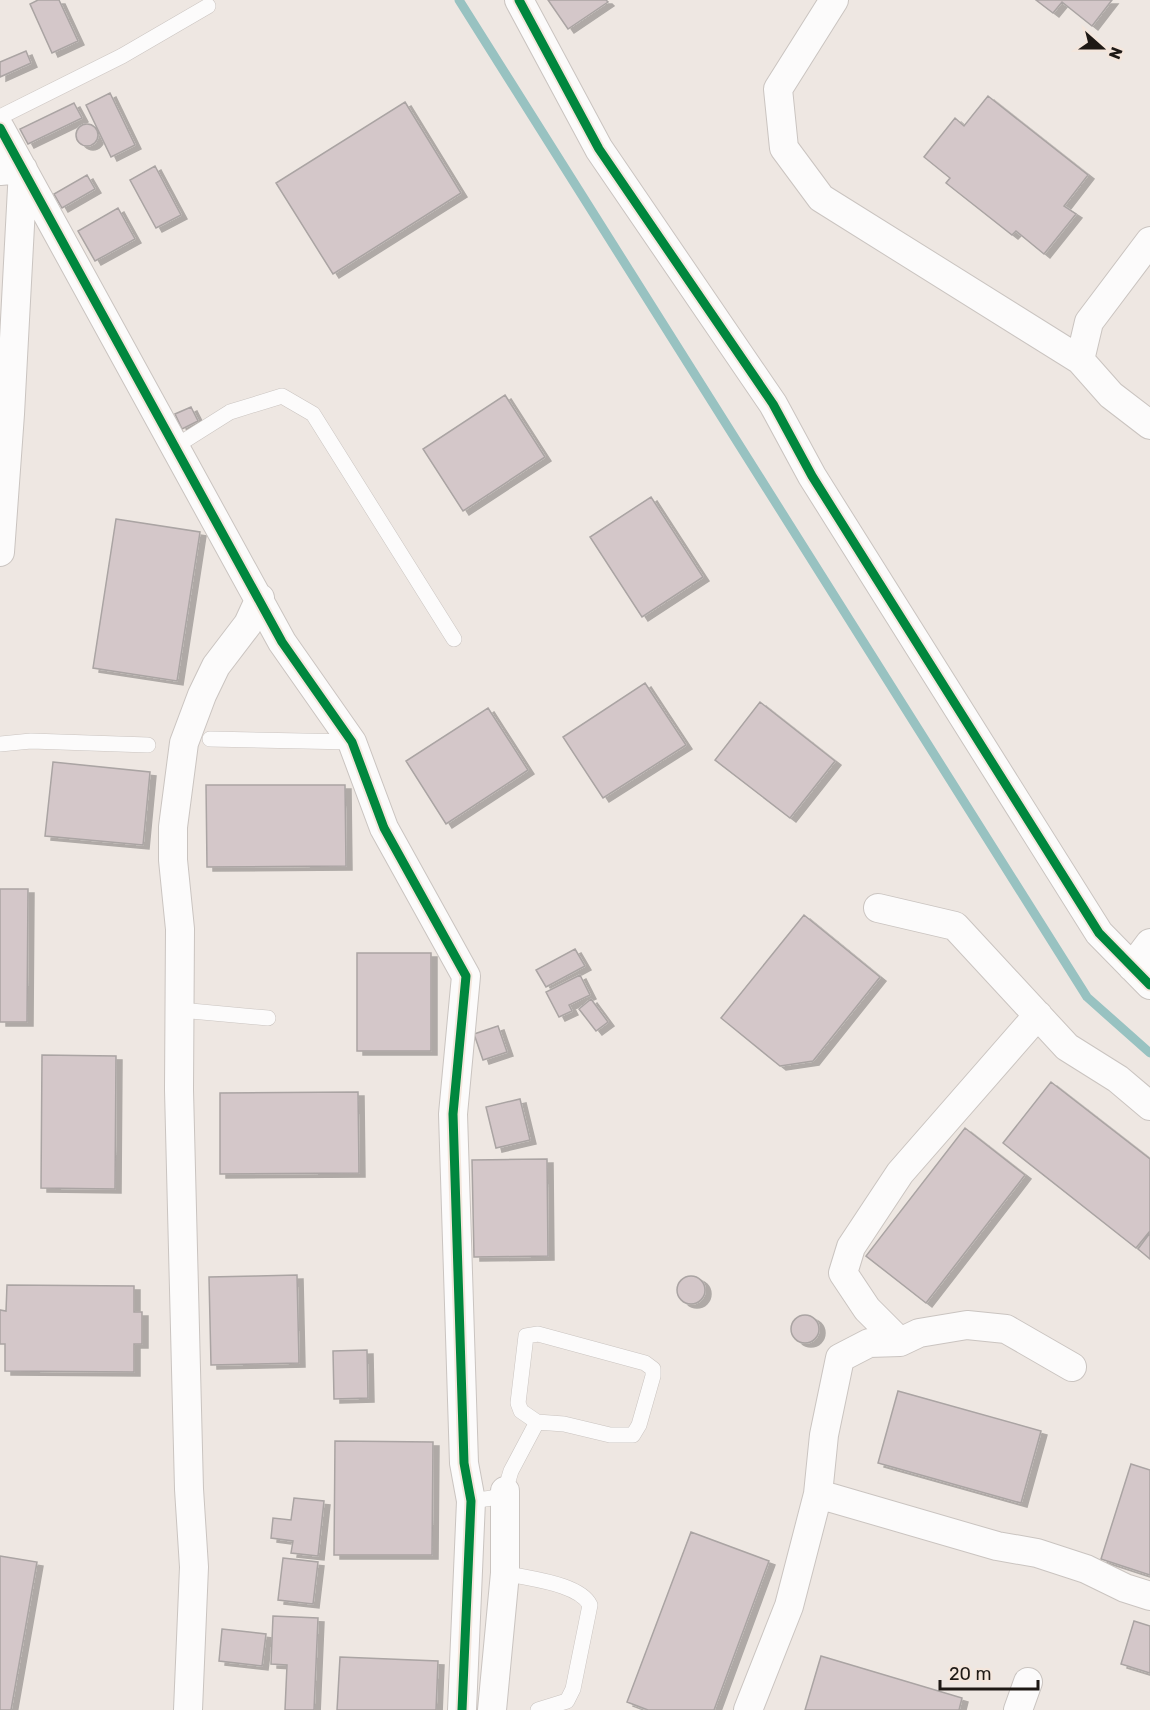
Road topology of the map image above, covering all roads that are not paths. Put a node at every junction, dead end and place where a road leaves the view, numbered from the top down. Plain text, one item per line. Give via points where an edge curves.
1 (519, 0) edge
2 (834, 0) edge
3 (208, 6) dead end
4 (0, 117) edge
5 (0, 128) edge
6 (11, 170) edge
7 (1150, 241) edge
8 (1080, 360) junction
9 (1150, 425) edge
10 (176, 446) junction
11 (0, 552) edge
12 (260, 598) junction
13 (454, 639) dead end
14 (210, 739) dead end
15 (352, 742) junction
16 (0, 744) edge
17 (148, 745) dead end
18 (878, 908) dead end
19 (1150, 944) edge
20 (1141, 976) edge
21 (180, 1010) junction
22 (1038, 1015) junction
23 (268, 1018) dead end
24 (1150, 1106) edge
25 (900, 1342) junction
26 (1072, 1367) dead end
27 (537, 1422) junction
28 (505, 1491) junction
29 (818, 1494) junction
30 (471, 1501) junction
31 (505, 1573) junction
32 (1150, 1596) edge
33 (1028, 1682) dead end
34 (188, 1710) edge
35 (462, 1710) edge
36 (492, 1710) edge
37 (538, 1710) edge
38 (748, 1710) edge
39 (1018, 1710) edge

1 - 20 street via 599,149 773,404 812,476 1100,933
2 - 8 street via 778,89 784,148 820,198
3 - 4 lane via 122,56
5 - 6 street
6 - 10 street
6 - 11 street via 10,414
7 - 8 street via 1089,322
8 - 9 street via 1111,394
10 - 12 street
10 - 13 lane via 230,412 282,396 313,414
12 - 15 street via 282,642
12 - 21 street via 248,624 216,666 184,743 173,827 180,929
14 - 15 lane
15 - 30 street via 384,828 466,976 453,1114 464,1463
16 - 17 lane via 31,741
18 - 22 street via 955,926
19 - 20 street
21 - 23 lane
21 - 34 street via 182,1224 194,1567
22 - 24 street via 1067,1047 1118,1079
22 - 25 street via 900,1173 851,1247 843,1273 867,1309
25 - 26 street via 918,1333 967,1325 1006,1329
25 - 29 street via 869,1343 840,1358 824,1435
27 - 27 lane via 610,1435 633,1435 653,1369 645,1363 538,1334 526,1336 518,1403 521,1411
27 - 28 lane
28 - 30 lane via 492,1498
28 - 31 street
29 - 32 street via 997,1546 1037,1553
29 - 38 street via 789,1606
30 - 35 street
31 - 36 street
31 - 37 lane via 570,1588 590,1605 573,1689 567,1701
33 - 39 street

